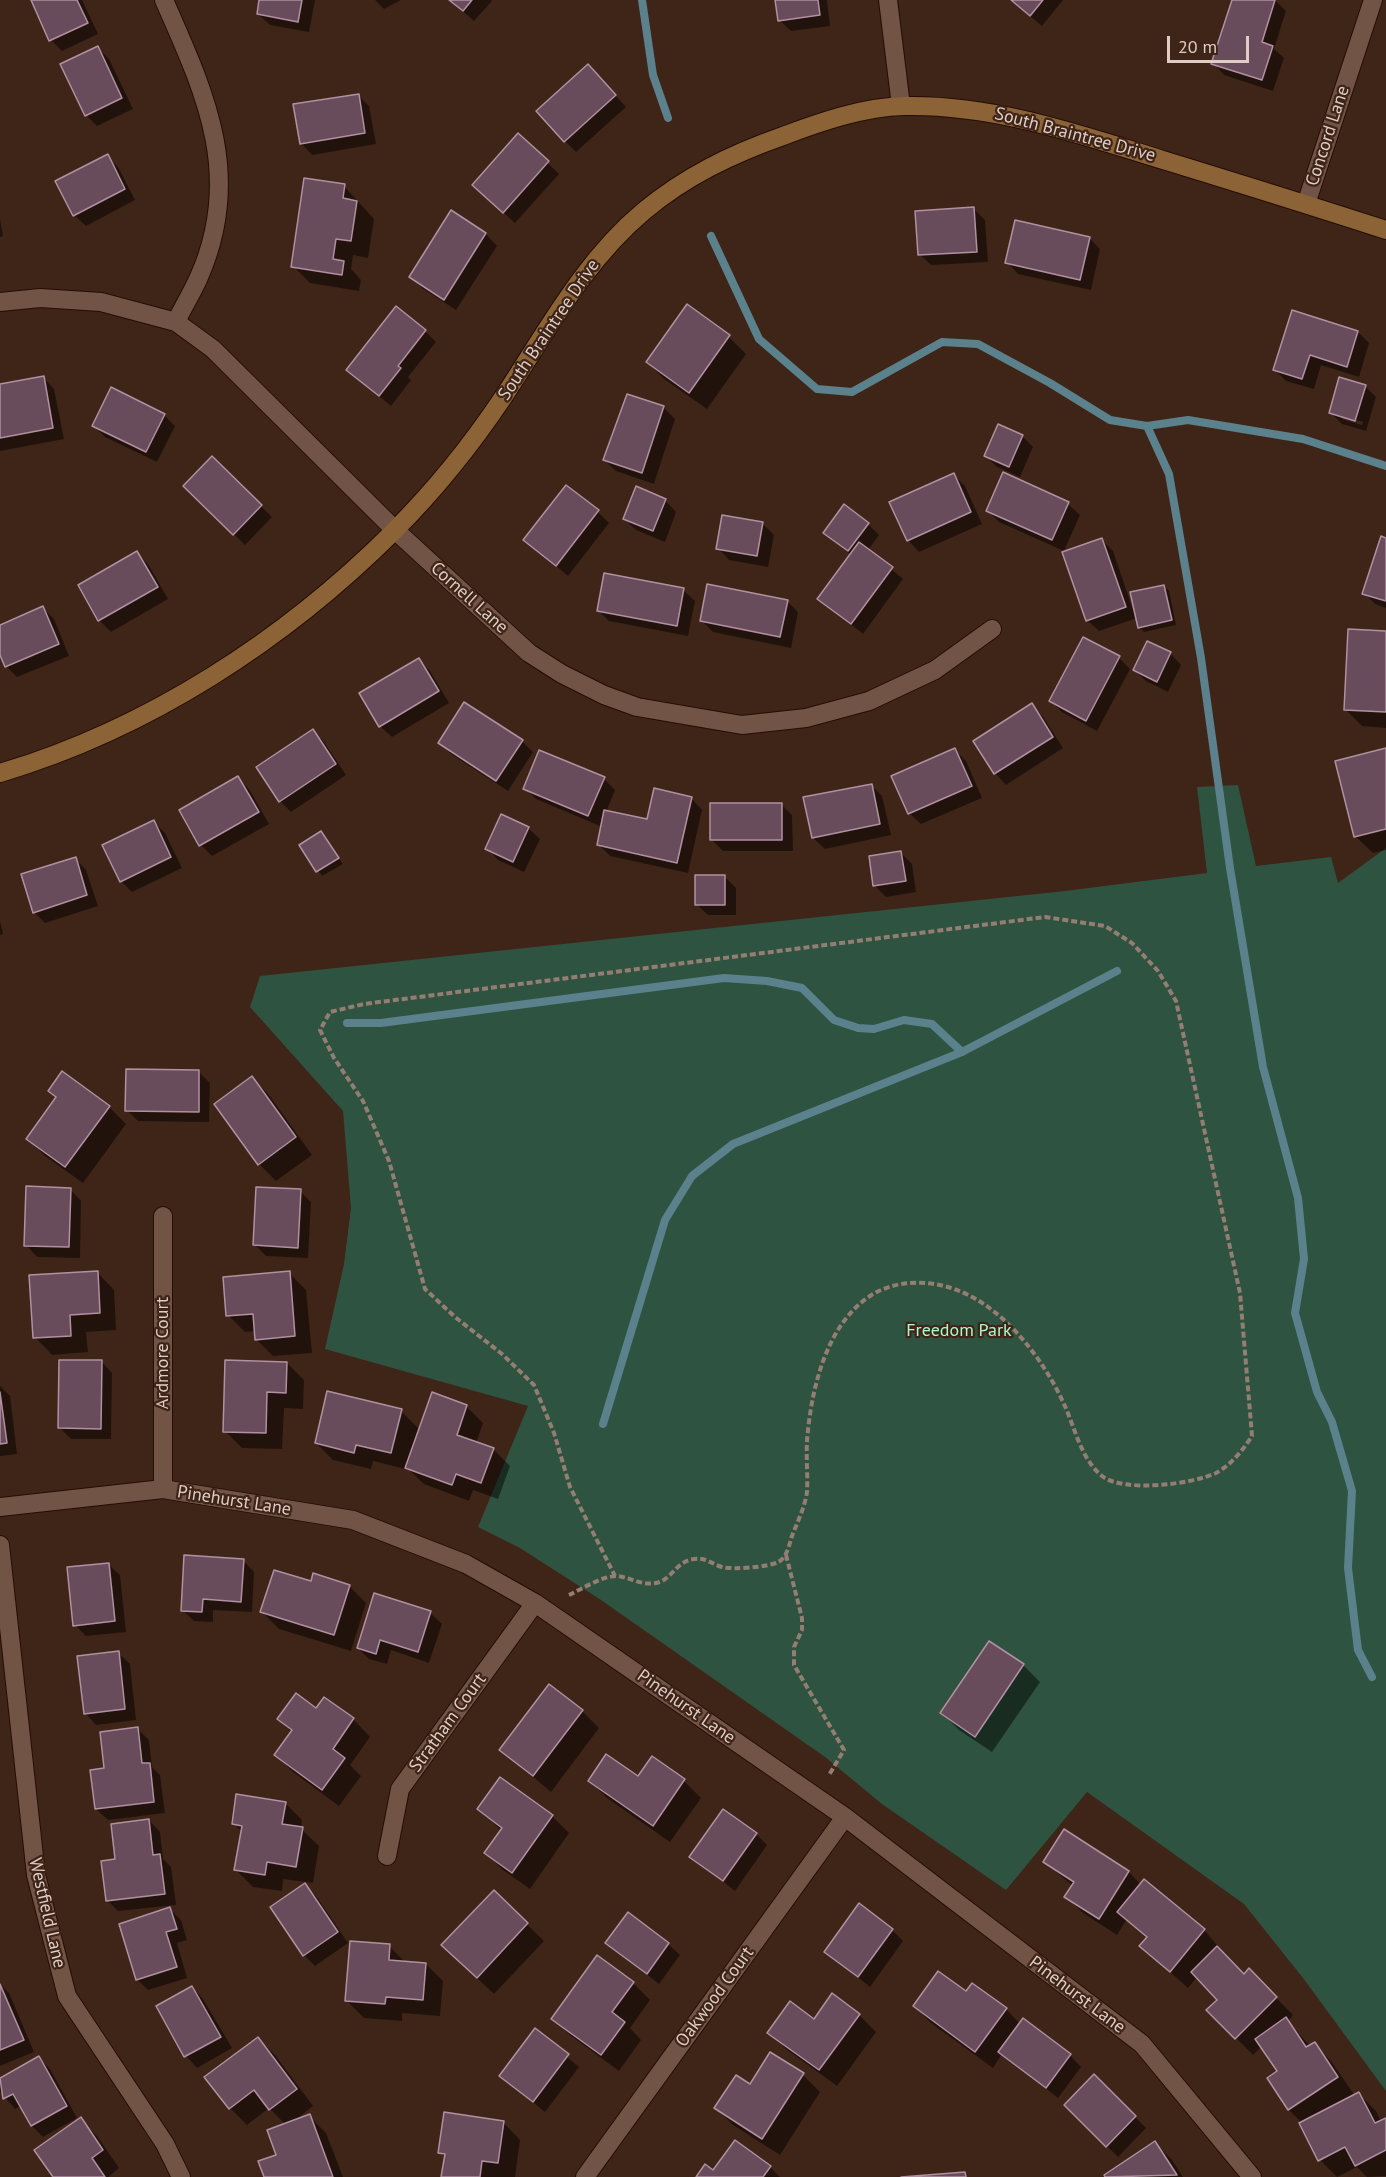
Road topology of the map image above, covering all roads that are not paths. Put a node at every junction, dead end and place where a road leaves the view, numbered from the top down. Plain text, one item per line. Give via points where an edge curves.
1 (164, 0) edge
2 (888, 0) edge
3 (1373, 0) edge
4 (901, 106) junction
5 (1306, 204) junction
6 (1386, 230) edge
7 (0, 302) edge
8 (176, 322) junction
9 (395, 530) junction
10 (992, 629) dead end
11 (0, 773) edge
12 (163, 1216) dead end
13 (163, 1489) junction
14 (0, 1507) edge
15 (0, 1545) edge
16 (535, 1603) junction
17 (845, 1817) junction
18 (387, 1856) dead end
19 (181, 2177) edge
20 (585, 2177) edge
21 (1252, 2177) edge

1 - 8 street via 201,83 219,163 208,251
2 - 4 street
3 - 5 street, Concord Lane
4 - 5 street, South Braintree Drive via 987,111 1077,133
4 - 9 street, South Braintree Drive via 844,116 758,145 715,163 645,210 594,262 478,433
5 - 6 street, South Braintree Drive
7 - 8 street, Cornell Lane via 40,298 101,302
8 - 9 street, Cornell Lane via 213,349
9 - 10 street, Cornell Lane via 529,653 562,674 637,707 742,725 806,718 869,701 935,670
9 - 11 street, South Braintree Drive via 286,627 224,668 164,704 94,737
12 - 13 street, Ardmore Court
13 - 14 street, Pinehurst Lane
13 - 16 street, Pinehurst Lane via 353,1520 466,1564
15 - 19 street, Westfield Lane via 36,1875 67,1996 165,2144
16 - 17 street, Pinehurst Lane
16 - 18 street, Stratham Court via 400,1790
17 - 20 street, Oakwood Court
17 - 21 street, Pinehurst Lane via 1142,2044

